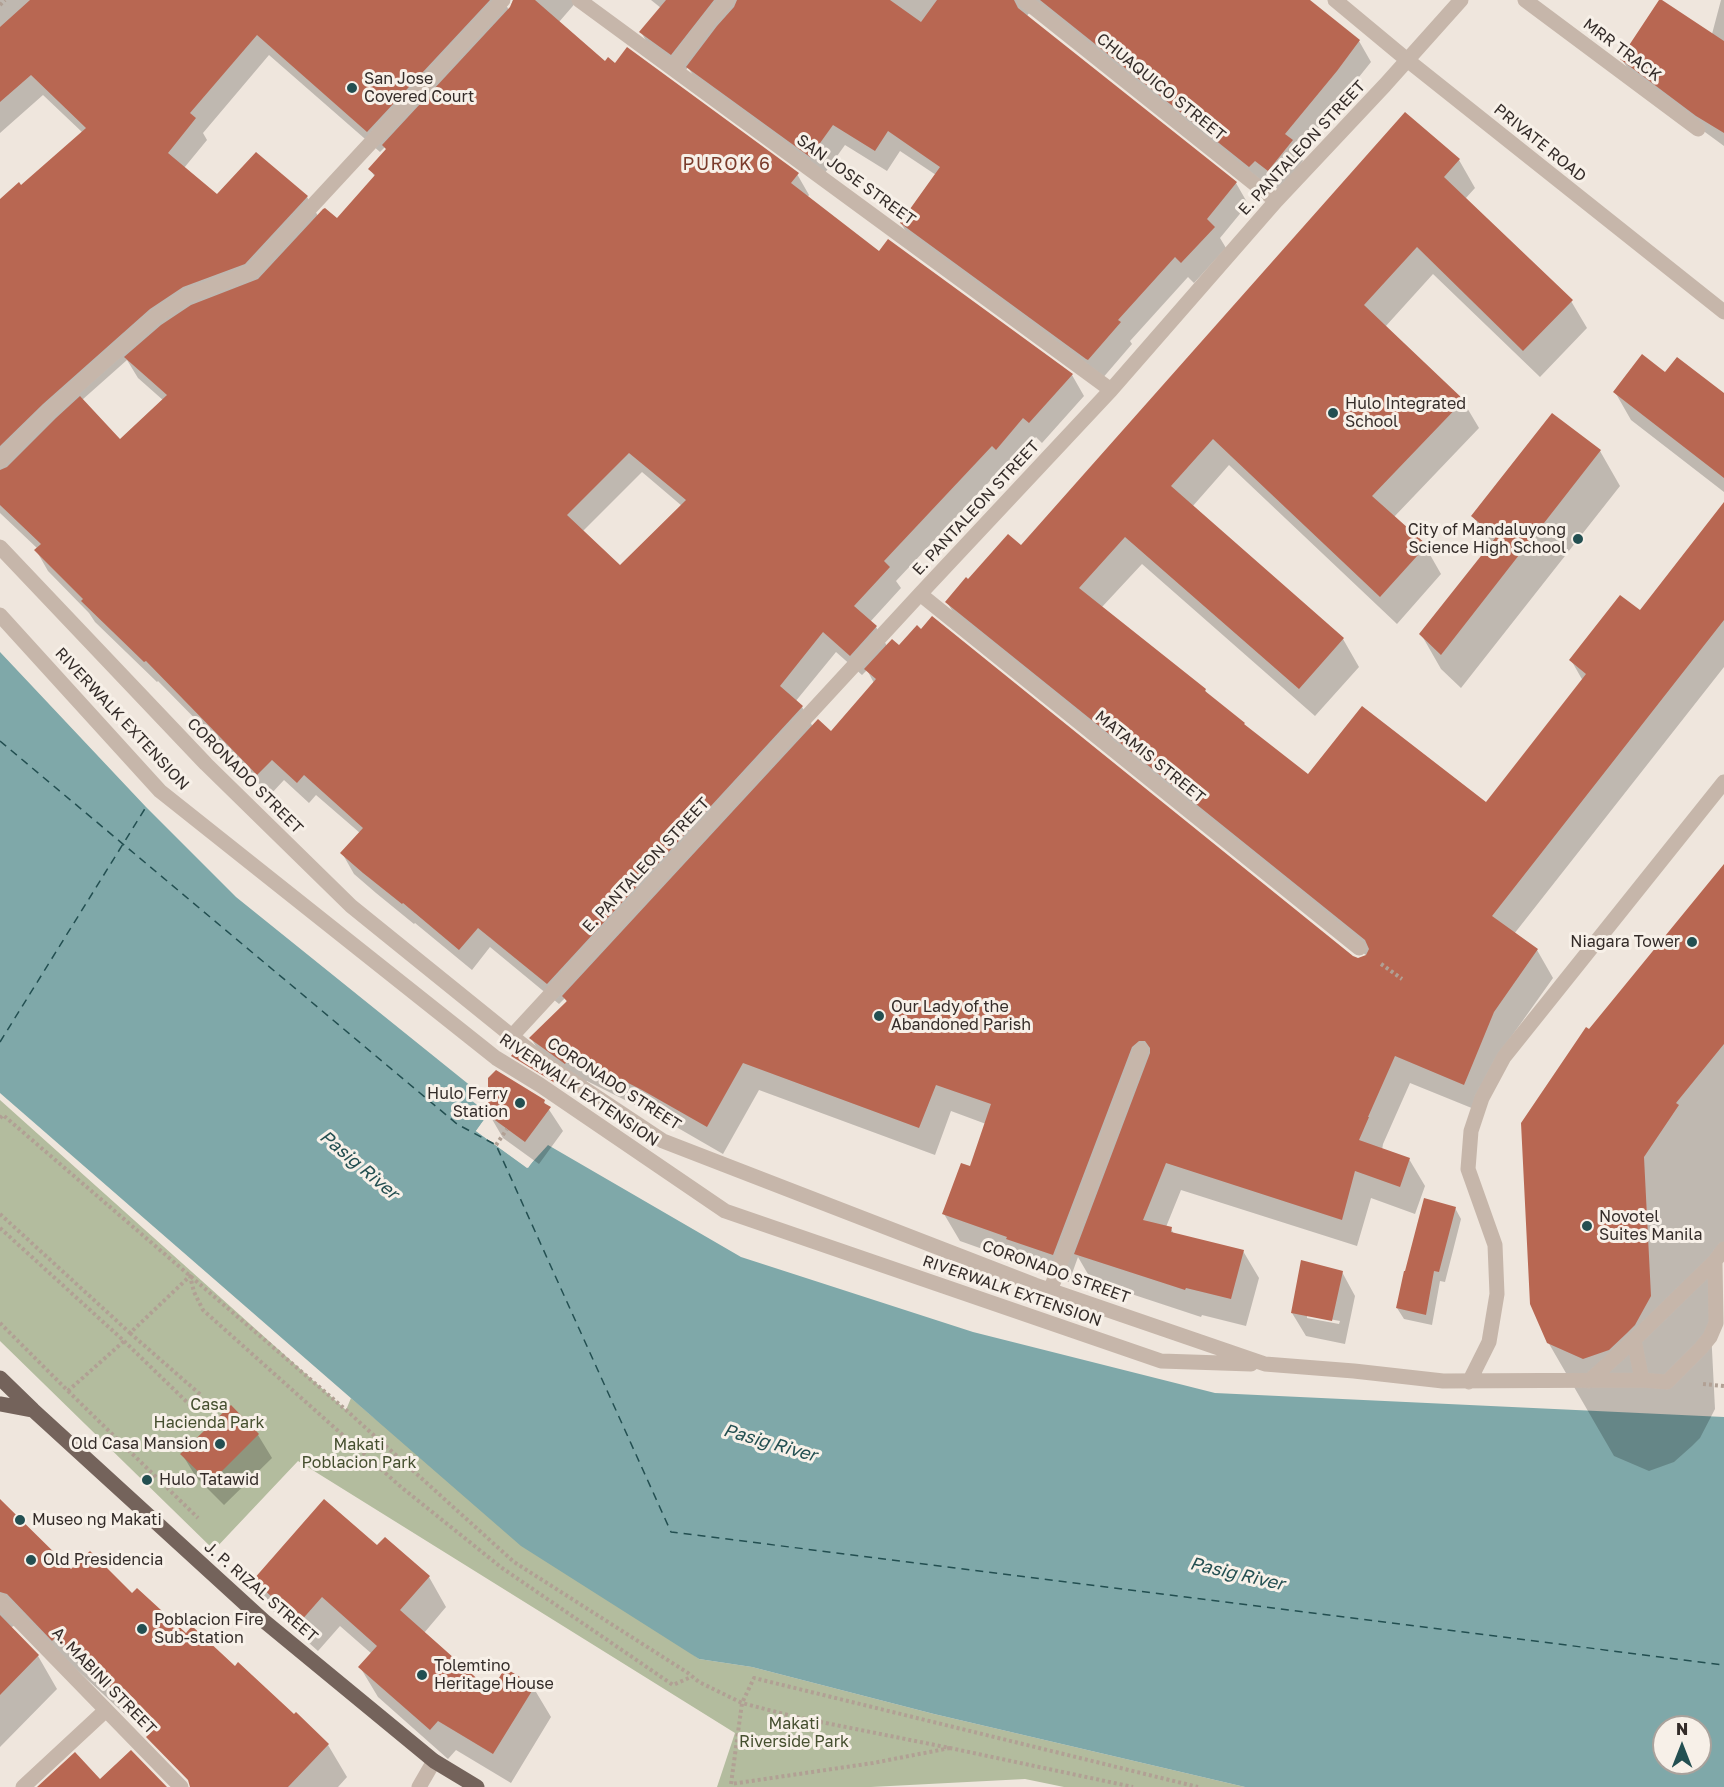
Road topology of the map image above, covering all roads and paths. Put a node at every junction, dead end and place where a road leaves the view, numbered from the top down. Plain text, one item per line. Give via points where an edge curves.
1 (5, 0) edge
2 (503, 0) edge
3 (579, 0) edge
4 (727, 0) edge
5 (1024, 0) edge
6 (1335, 0) edge
7 (1461, 0) edge
8 (1525, 0) edge
9 (0, 5) edge
10 (1406, 59) junction
11 (673, 68) junction
12 (1698, 129) dead end
13 (1276, 201) junction
14 (1724, 312) edge
15 (1112, 390) junction
16 (0, 460) edge
17 (0, 547) edge
18 (920, 594) junction
19 (0, 615) edge
20 (1724, 782) edge
21 (1359, 948) dead end
22 (512, 1036) junction
23 (1141, 1050) dead end
24 (0, 1118) edge
25 (507, 1129) dead end
26 (496, 1146) dead end
27 (0, 1214) edge
28 (0, 1228) edge
29 (1720, 1255) edge
30 (190, 1276) junction
31 (1050, 1291) junction
32 (0, 1323) edge
33 (130, 1333) junction
34 (1634, 1340) junction
35 (124, 1341) junction
36 (1264, 1364) junction
37 (0, 1378) edge
38 (1642, 1380) junction
39 (1589, 1381) junction
40 (1469, 1382) junction
41 (68, 1391) junction
42 (202, 1396) dead end
43 (0, 1404) edge
44 (192, 1407) dead end
45 (33, 1410) junction
46 (198, 1518) dead end
47 (0, 1601) edge
48 (691, 1677) junction
49 (742, 1703) junction
50 (106, 1710) junction
51 (950, 1748) junction
52 (434, 1761) junction
53 (23, 1787) edge
54 (182, 1787) edge
55 (419, 1787) edge
56 (477, 1787) edge
57 (1132, 1787) edge
58 (1198, 1787) edge

1 - 9 path
2 - 16 street via 251,272 187,296 156,317 49,411
3 - 11 street, SAN JOSE STREET
4 - 11 street
5 - 13 street, CHUAQUICO STREET
6 - 10 street, PRIVATE ROAD
7 - 10 street, E. PANTALEON STREET
8 - 12 street, MRR TRACK
10 - 13 street, E. PANTALEON STREET
10 - 14 street, PRIVATE ROAD
11 - 15 street, SAN JOSE STREET
13 - 15 street, E. PANTALEON STREET
15 - 18 street, E. PANTALEON STREET
17 - 22 street, CORONADO STREET via 206,764 351,906
18 - 21 street, MATAMIS STREET
18 - 22 street, E. PANTALEON STREET
19 - 36 street, RIVERWALK EXTENSION via 160,791 496,1058 725,1211 1161,1361
20 - 40 street via 1504,1057 1482,1098 1471,1131 1468,1169 1496,1245 1497,1294 1489,1342
22 - 31 street, CORONADO STREET via 544,1062 663,1141
23 - 31 street
24 - 30 path via 3,1115
25 - 26 path
27 - 33 path
28 - 35 path
29 - 34 street
29 - 38 street, CORONADO STREET via 1716,1323 1710,1336 1667,1382
30 - 33 path
30 - 48 path via 514,1562
30 - 48 path via 203,1310 401,1487 502,1568 673,1685
31 - 36 street, CORONADO STREET
32 - 41 path
33 - 42 path
34 - 38 street
34 - 39 street
35 - 41 path
35 - 44 path
36 - 40 street, CORONADO STREET
37 - 45 main road, J. P. RIZAL STREET
38 - 39 street, CORONADO STREET
39 - 40 street, CORONADO STREET
41 - 46 path
43 - 45 main road
45 - 52 main road, J. P. RIZAL STREET via 264,1621
47 - 50 street, A. MABINI STREET
48 - 49 path
49 - 51 path
49 - 51 path via 731,1785
49 - 58 path via 754,1678
50 - 53 street
50 - 54 street, A. MABINI STREET
51 - 57 path
52 - 55 street
52 - 56 main road, J. P. RIZAL STREET

